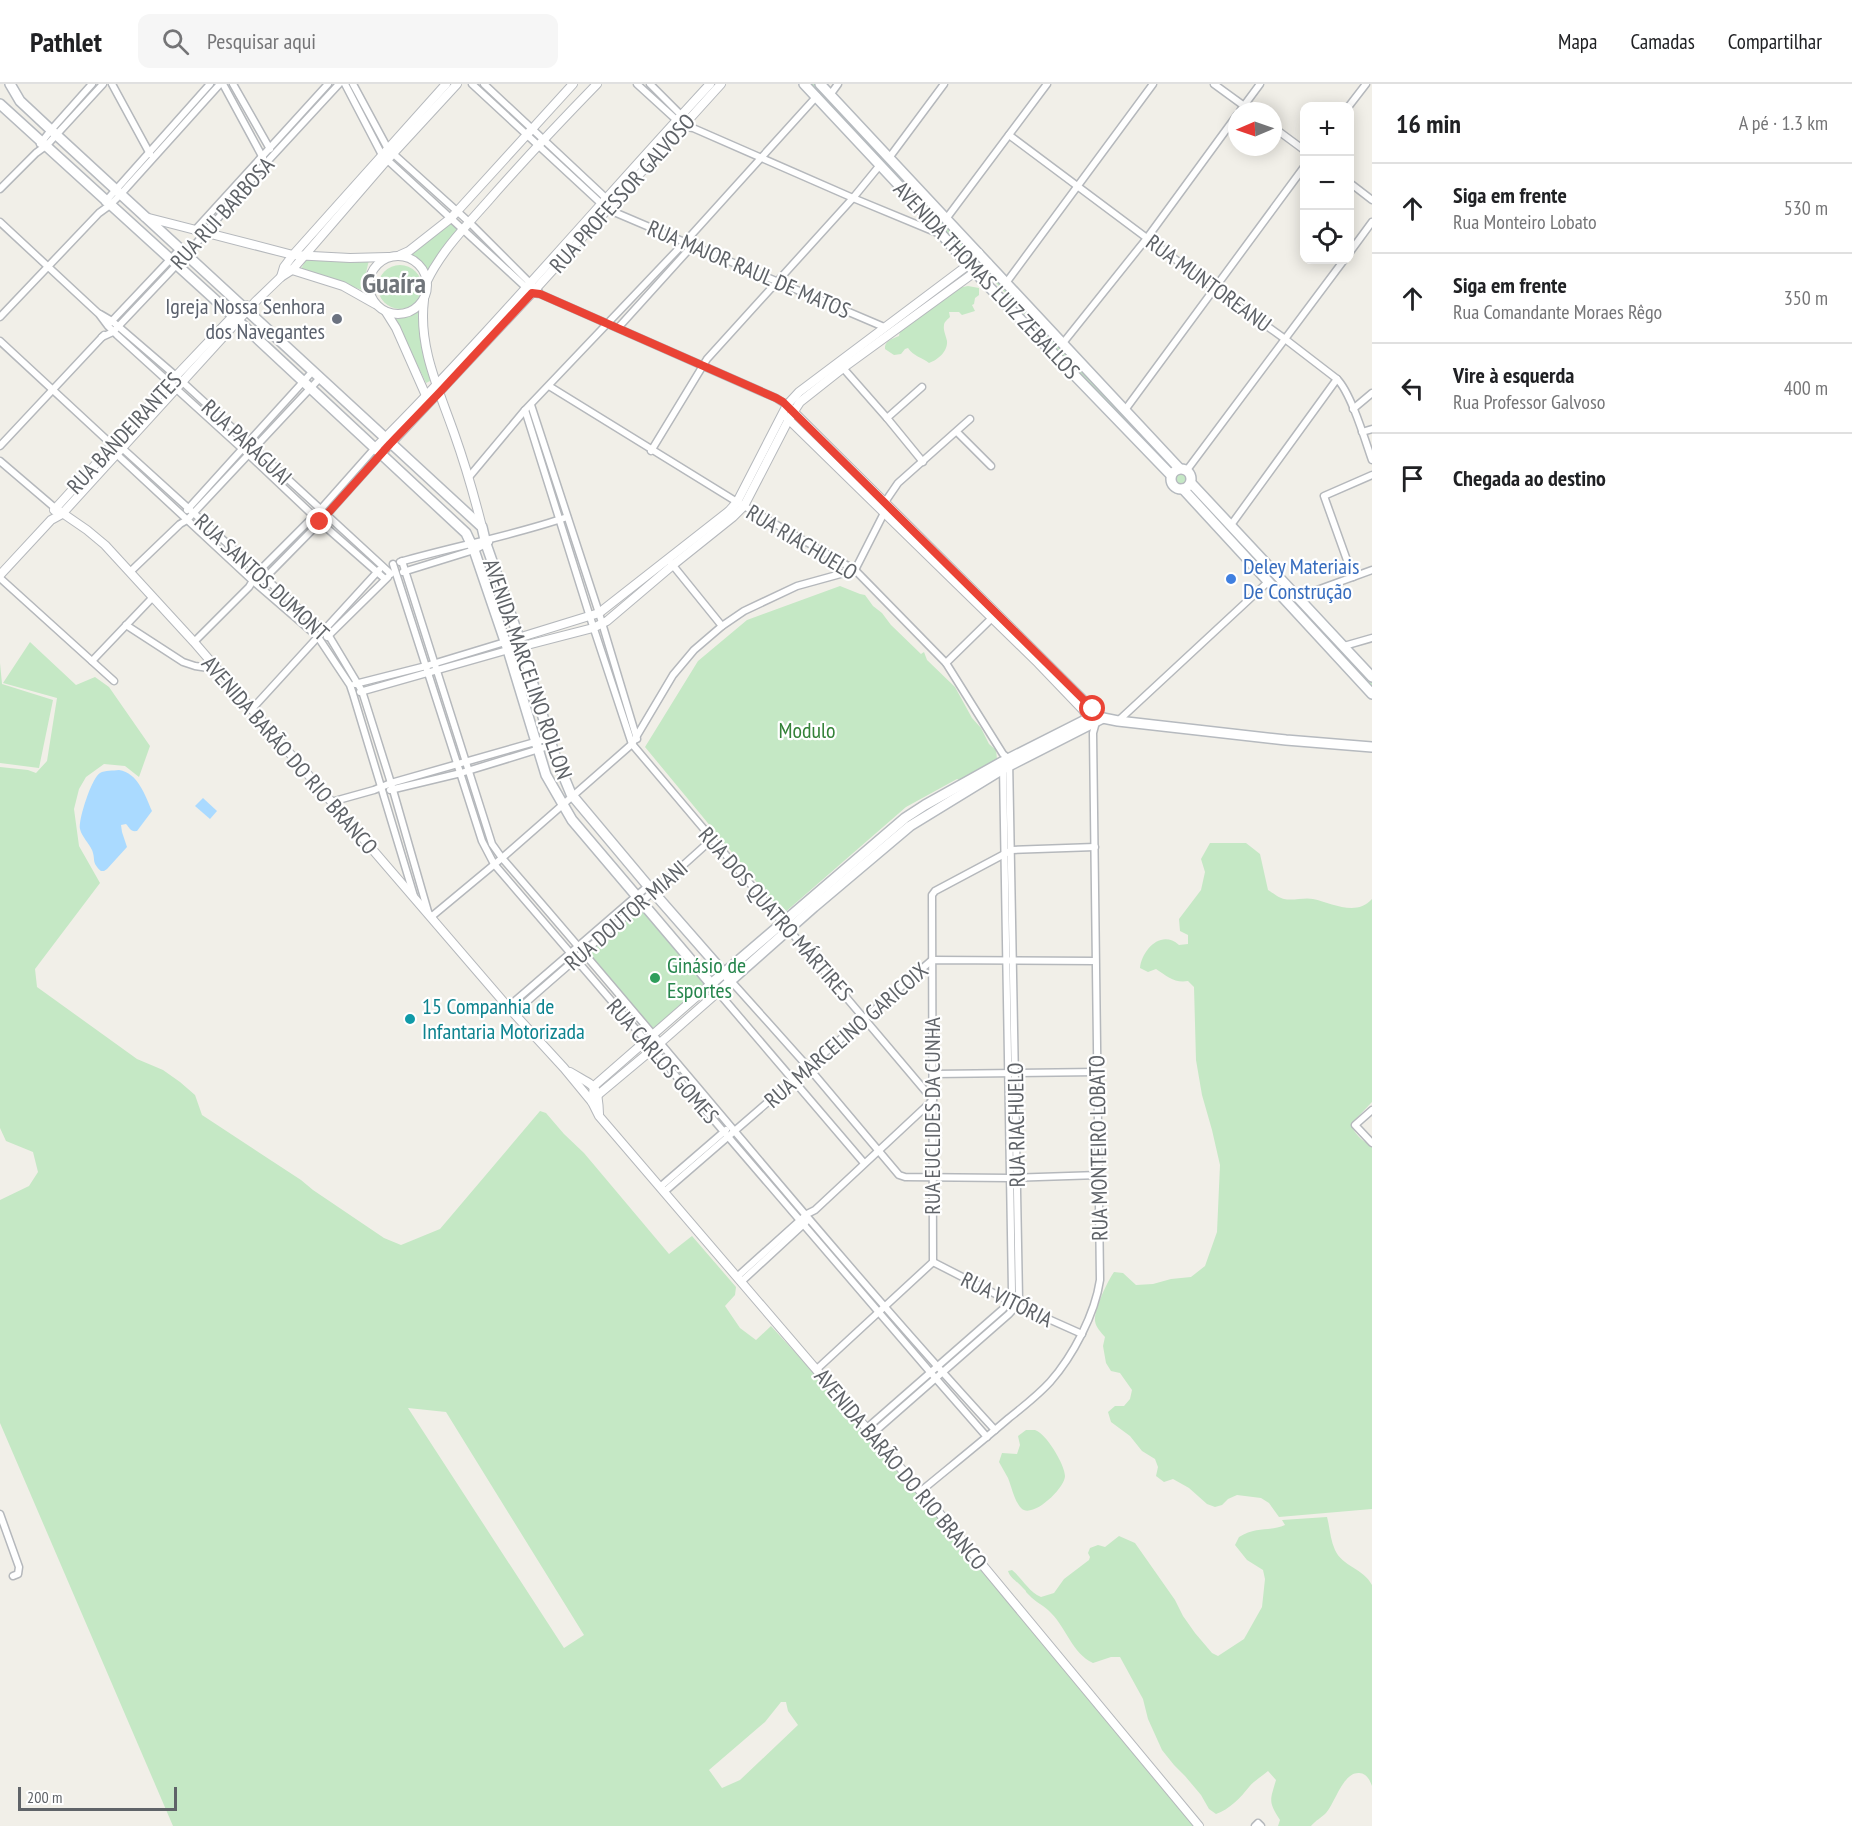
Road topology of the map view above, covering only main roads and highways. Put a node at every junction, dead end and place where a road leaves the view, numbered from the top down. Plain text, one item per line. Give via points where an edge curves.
1 (10, 84) edge
2 (804, 84) edge
3 (825, 88) edge
4 (0, 104) edge
5 (915, 186) junction
6 (907, 194) junction
7 (273, 334) junction
8 (263, 344) junction
9 (349, 406) junction
10 (341, 417) junction
11 (1137, 423) junction
12 (1129, 431) junction
13 (1183, 469) junction
14 (1171, 475) junction
15 (1187, 486) junction
16 (448, 496) junction
17 (439, 508) junction
18 (1312, 612) junction
19 (1303, 618) junction
20 (1372, 677) edge
21 (1372, 694) edge
22 (1372, 747) edge
23 (612, 843) junction
24 (601, 854) junction
25 (786, 927) junction
26 (724, 973) junction
27 (731, 981) junction
28 (711, 984) junction

1 - 7 main road via 20,101
2 - 6 main road, AVENIDA THOMAS LUIZ ZEBALLOS
3 - 5 main road, AVENIDA THOMAS LUIZ ZEBALLOS
4 - 8 main road
5 - 6 main road
5 - 11 main road, AVENIDA THOMAS LUIZ ZEBALLOS
6 - 12 main road, AVENIDA THOMAS LUIZ ZEBALLOS via 968,265
7 - 8 main road
7 - 9 main road
8 - 10 main road
9 - 10 main road
9 - 16 main road
10 - 17 main road
11 - 12 main road
11 - 13 main road, AVENIDA THOMAS LUIZ ZEBALLOS
12 - 14 main road, AVENIDA THOMAS LUIZ ZEBALLOS
13 - 14 main road
13 - 15 main road via 1191,476
14 - 15 main road via 1173,486
15 - 18 main road via 1231,525
15 - 19 main road
16 - 17 main road
16 - 23 main road, AVENIDA MARCELINO ROLLON via 482,527 550,742 573,796
17 - 24 main road, AVENIDA MARCELINO ROLLON via 466,533 473,547 546,775 572,820
18 - 19 main road
18 - 20 main road
19 - 21 main road
22 - 25 main road via 1118,721 1094,722 1006,762 905,818
23 - 24 main road
23 - 26 main road, AVENIDA MARCELINO ROLLON
24 - 28 main road, AVENIDA MARCELINO ROLLON
25 - 26 main road
25 - 27 main road
26 - 27 main road, AVENIDA MARCELINO ROLLON
26 - 28 main road
27 - 28 main road, AVENIDA MARCELINO ROLLON via 718,992

